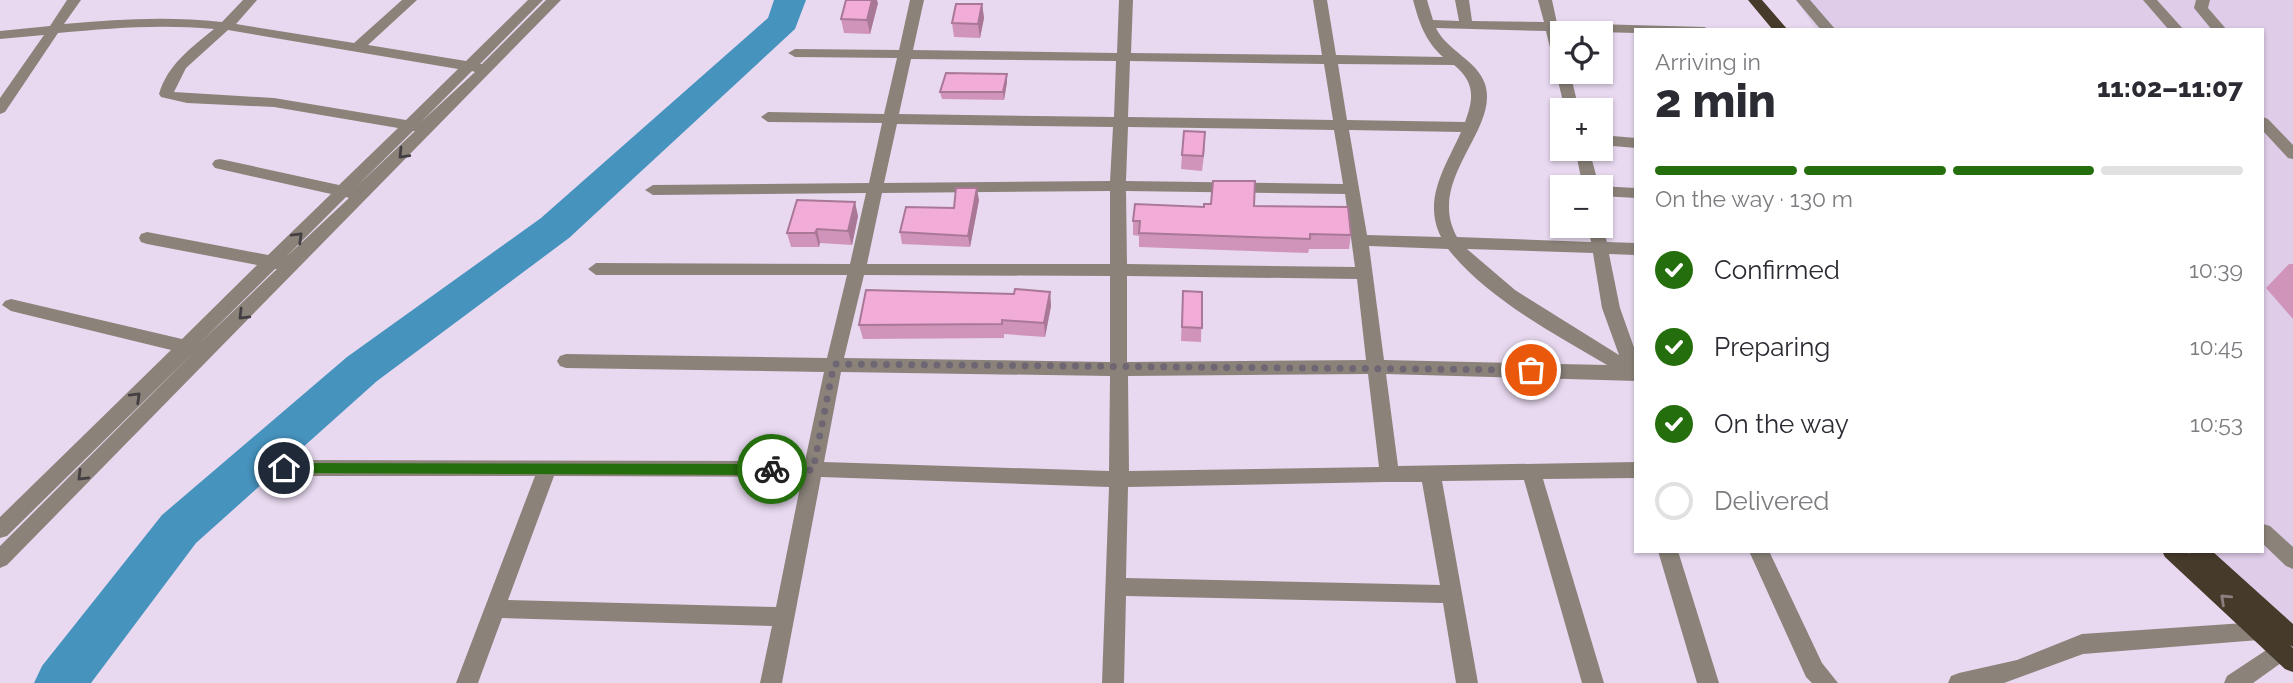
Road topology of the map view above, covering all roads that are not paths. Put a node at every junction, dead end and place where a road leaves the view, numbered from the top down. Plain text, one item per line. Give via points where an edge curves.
1 (74, 0) edge
2 (250, 0) edge
3 (410, 0) edge
4 (536, 0) edge
5 (554, 0) edge
6 (917, 0) edge
7 (1126, 0) edge
8 (1320, 0) edge
9 (1420, 0) edge
10 (1462, 0) edge
11 (1545, 0) edge
12 (1755, 0) edge
13 (1768, 0) edge
14 (1803, 0) edge
15 (2150, 0) edge
16 (2203, 0) edge
17 (1551, 21) edge
18 (1426, 24) junction
19 (1466, 24) junction
20 (226, 26) junction
21 (1550, 26) edge
22 (1779, 28) edge
23 (1789, 28) edge
24 (1827, 28) edge
25 (2175, 28) edge
26 (2218, 28) edge
27 (52, 29) junction
28 (1613, 30) edge
29 (1634, 32) edge
30 (0, 35) edge
31 (359, 46) junction
32 (794, 53) dead end
33 (905, 54) junction
34 (1124, 58) junction
35 (1330, 58) junction
36 (1457, 61) junction
37 (479, 68) junction
38 (0, 109) edge
39 (768, 117) dead end
40 (891, 117) junction
41 (1119, 120) junction
42 (2264, 123) edge
43 (1343, 125) junction
44 (419, 127) junction
45 (1469, 127) junction
46 (1613, 141) edge
47 (1634, 143) edge
48 (2293, 154) edge
49 (220, 164) dead end
50 (1118, 186) junction
51 (876, 187) junction
52 (1352, 189) junction
53 (653, 190) dead end
54 (1613, 191) edge
55 (1634, 192) edge
56 (354, 193) junction
57 (1598, 238) edge
58 (147, 239) dead end
59 (1360, 240) junction
60 (1452, 243) junction
61 (1599, 248) junction
62 (1634, 249) edge
63 (273, 261) junction
64 (292, 266) junction
65 (596, 269) dead end
66 (857, 270) junction
67 (1119, 270) junction
68 (1365, 273) junction
69 (11, 306) dead end
70 (188, 346) junction
71 (208, 351) junction
72 (566, 361) dead end
73 (834, 364) junction
74 (1377, 367) junction
75 (1118, 369) junction
76 (1634, 371) edge
77 (1634, 373) edge
78 (1634, 374) edge
79 (284, 468) dead end
80 (547, 469) junction
81 (813, 470) junction
82 (1634, 471) edge
83 (1532, 473) junction
84 (1390, 476) junction
85 (1431, 476) junction
86 (1119, 479) junction
87 (0, 530) edge
88 (2264, 533) edge
89 (1669, 553) edge
90 (1760, 553) edge
91 (2174, 553) edge
92 (2200, 553) edge
93 (0, 559) edge
94 (2293, 560) edge
95 (1117, 587) junction
96 (1449, 594) junction
97 (494, 609) junction
98 (784, 617) junction
99 (2259, 631) junction
100 (2289, 650) edge
101 (467, 683) edge
102 (771, 683) edge
103 (1113, 683) edge
104 (1466, 683) edge
105 (1593, 683) edge
106 (1708, 683) edge
107 (1827, 683) edge
108 (1959, 683) edge
109 (2235, 683) edge

1 - 27 street
2 - 20 street
3 - 31 street
4 - 37 street
5 - 37 street
6 - 33 street
7 - 34 street
8 - 35 street
9 - 18 street
10 - 19 street
11 - 17 street
12 - 22 main road
13 - 23 main road
14 - 24 street
15 - 25 street
16 - 26 street via 2201,8
18 - 19 street
18 - 36 street via 1439,46
19 - 21 street
20 - 27 street via 151,20
20 - 31 street
20 - 44 street via 179,67 166,94 181,100 233,98 305,106
27 - 30 street
27 - 38 street
28 - 29 street
31 - 37 street
32 - 33 street
33 - 34 street
33 - 40 street
34 - 35 street
34 - 41 street
35 - 36 street
35 - 43 street
36 - 45 street via 1480,88
37 - 44 street
39 - 40 street
40 - 41 street
40 - 51 street
41 - 43 street
41 - 50 street
42 - 48 street
43 - 45 street
43 - 52 street
44 - 56 street
45 - 60 street via 1440,199 1441,217
46 - 47 street
49 - 56 street
50 - 51 street
50 - 52 street
50 - 67 street
51 - 53 street
51 - 66 street
52 - 59 street
54 - 55 street
63 -> 56 street
56 - 64 street
57 - 61 street
58 - 63 street
59 - 60 street
59 - 68 street
60 - 61 street
60 - 77 street via 1484,275
61 - 62 street
61 - 76 street via 1611,308
63 - 64 street
63 - 70 street
64 -> 71 street
65 - 66 street
66 - 67 street
66 - 73 street
67 - 68 street
67 - 75 street
68 - 74 street
69 - 70 street
70 - 71 street
87 -> 70 street
71 -> 93 street
72 - 73 street
73 - 75 street
73 - 81 street
74 - 75 street
74 - 78 street
74 - 84 street
75 - 86 street
79 - 80 street
80 - 81 street
80 - 97 street
81 - 86 street
81 - 98 street
82 - 83 street
83 - 85 street
83 - 105 street
84 - 85 street
84 - 86 street
85 - 96 street
86 - 95 street
88 - 94 street
89 - 106 street
90 - 107 street via 1814,670
99 -> 91 main road
92 - 100 main road
95 - 96 street
95 - 103 street
96 - 104 street
97 - 98 street
97 - 101 street
98 - 102 street
99 - 100 main road
99 - 108 street via 2082,644 2018,670
100 - 109 street

